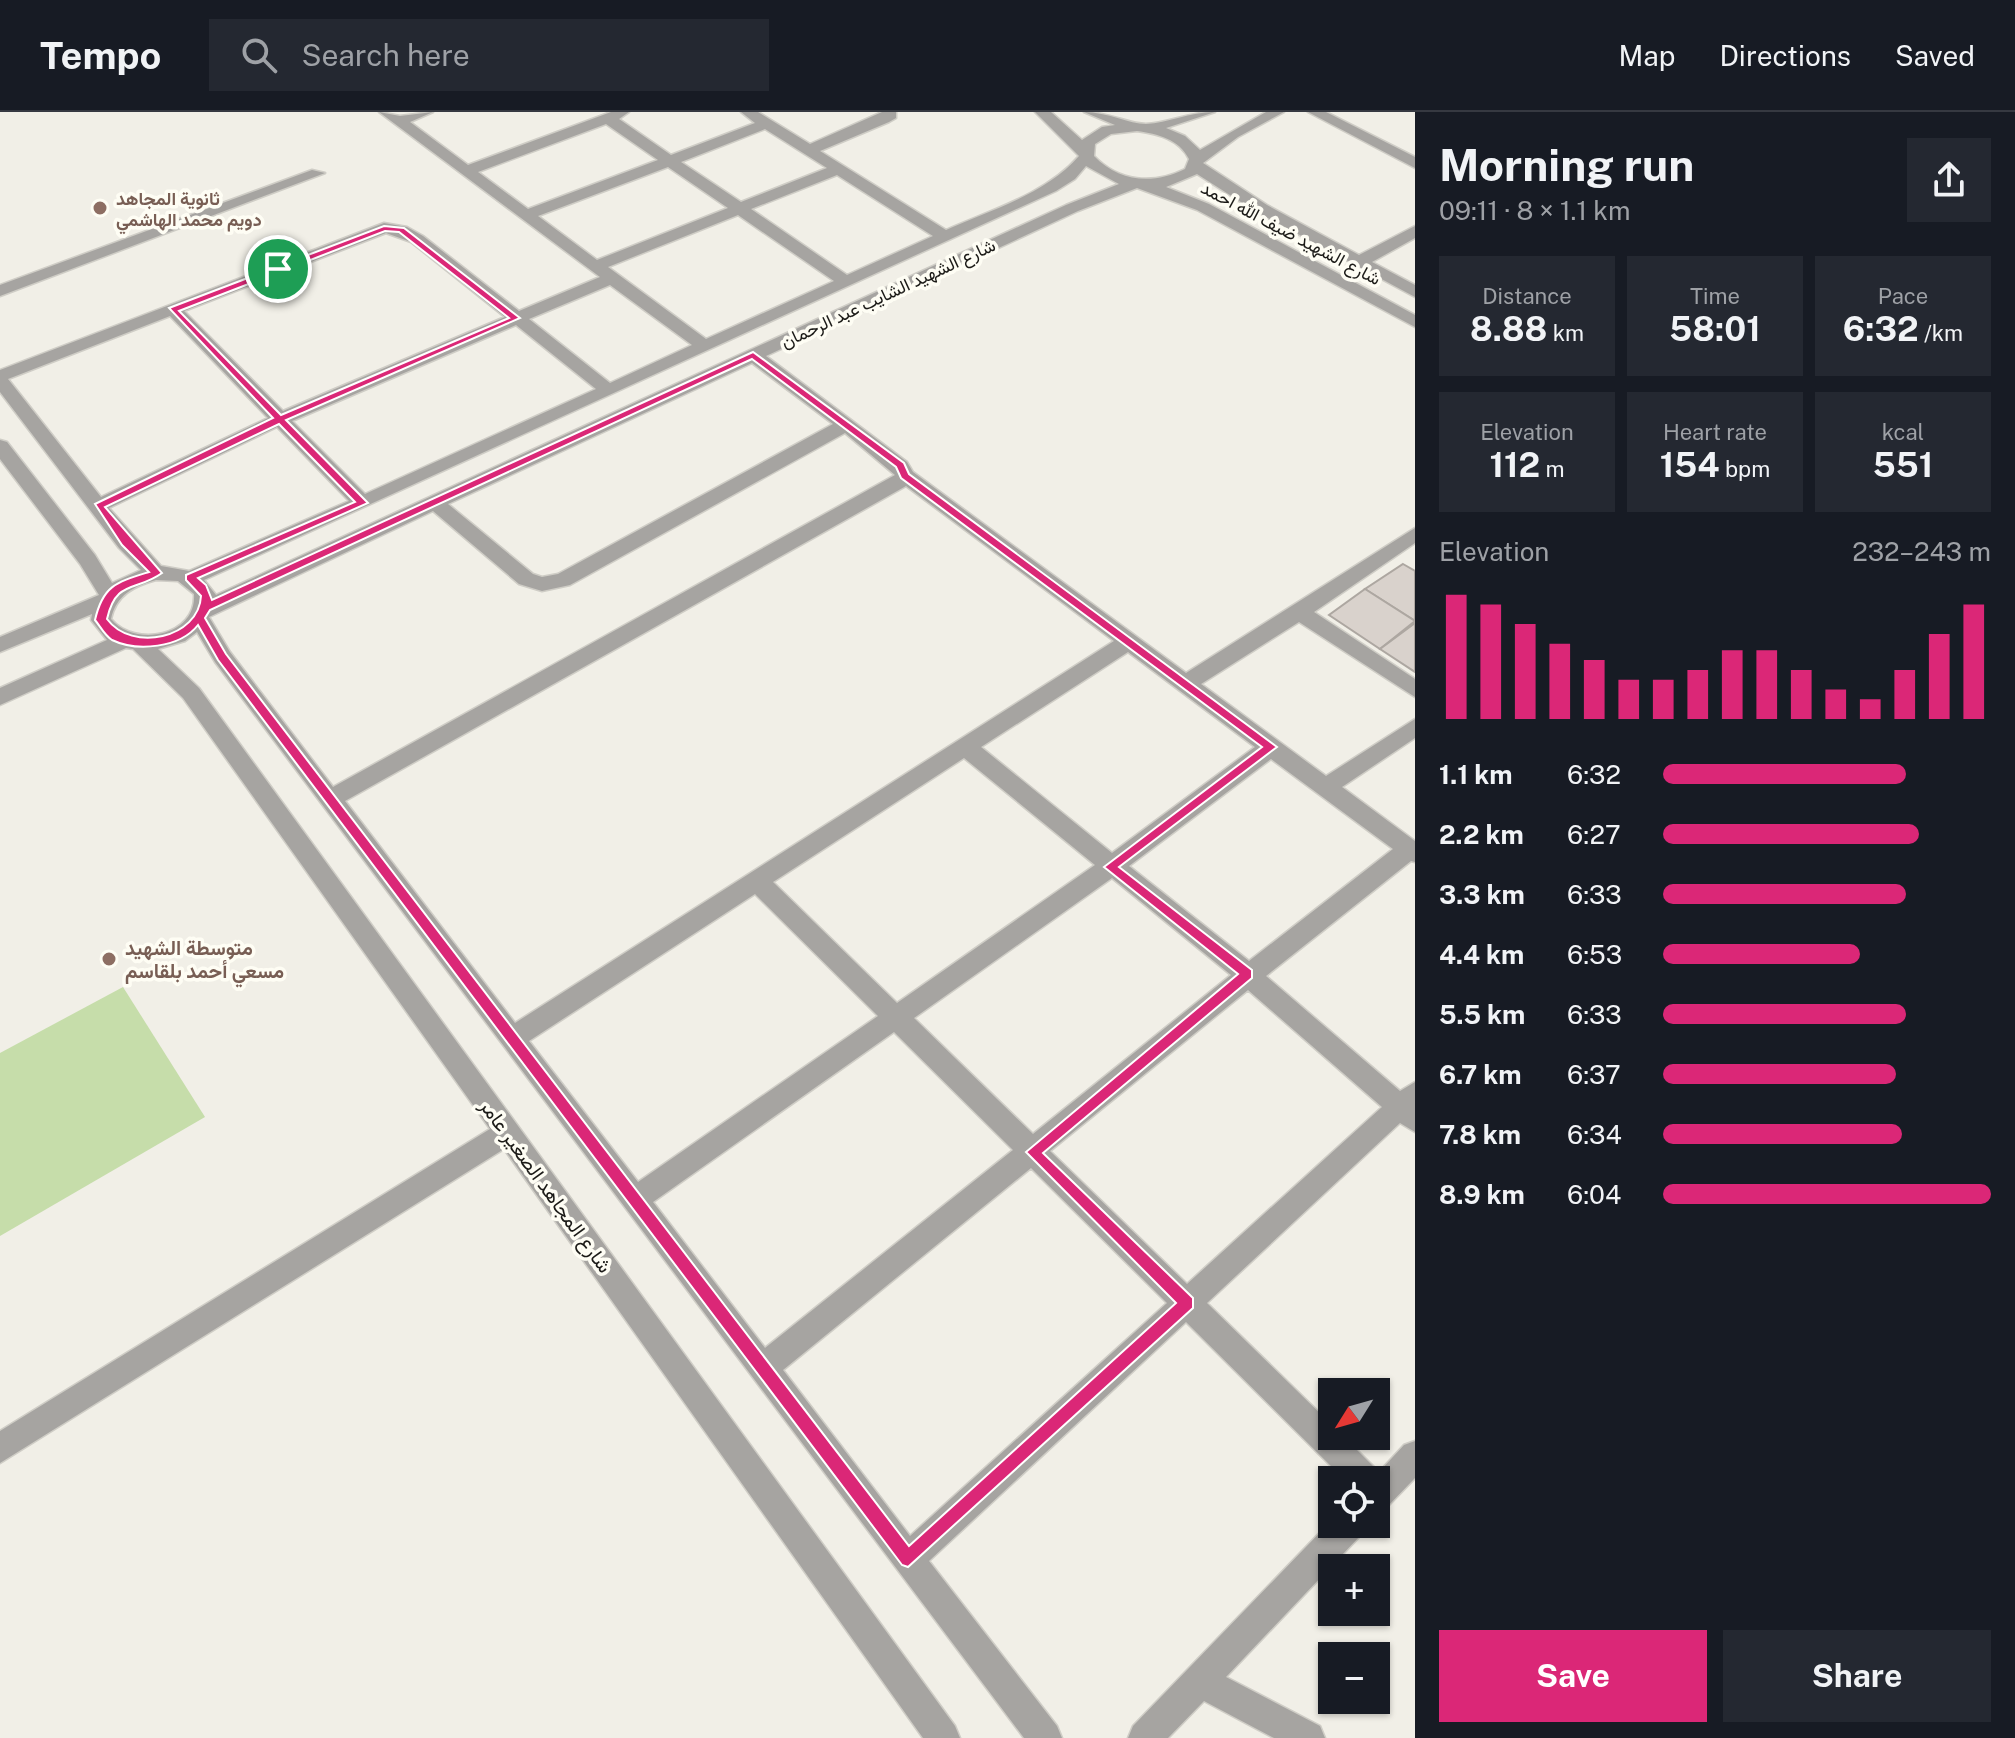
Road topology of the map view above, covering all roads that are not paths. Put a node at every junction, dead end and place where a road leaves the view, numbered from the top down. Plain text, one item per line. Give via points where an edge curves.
1 (426, 112) edge
2 (624, 112) edge
3 (748, 112) edge
4 (889, 112) edge
5 (1042, 112) edge
6 (1091, 112) edge
7 (1208, 112) edge
8 (1277, 112) edge
9 (1315, 112) edge
10 (393, 117) edge
11 (607, 118) junction
12 (766, 124) junction
13 (1142, 128) junction
14 (809, 150) junction
15 (1085, 153) junction
16 (670, 161) junction
17 (1196, 162) junction
18 (1415, 163) edge
19 (838, 169) junction
20 (466, 171) junction
21 (317, 173) dead end
22 (1141, 183) junction
23 (739, 208) junction
24 (526, 215) junction
25 (1415, 231) edge
26 (945, 236) junction
27 (1359, 262) junction
28 (596, 266) junction
29 (612, 278) junction
30 (845, 281) junction
31 (0, 291) edge
32 (1415, 292) edge
33 (173, 310) junction
34 (515, 318) junction
35 (1415, 322) edge
36 (703, 345) junction
37 (753, 355) junction
38 (0, 378) edge
39 (607, 389) junction
40 (280, 419) junction
41 (846, 425) junction
42 (0, 446) edge
43 (905, 476) junction
44 (434, 502) junction
45 (362, 503) junction
46 (98, 506) junction
47 (1415, 534) edge
48 (156, 573) junction
49 (190, 578) junction
50 (107, 598) junction
51 (1299, 612) junction
52 (203, 613) junction
53 (132, 642) junction
54 (1128, 642) junction
55 (0, 645) edge
56 (1185, 684) junction
57 (1415, 689) edge
58 (0, 697) edge
59 (1415, 727) edge
60 (965, 747) junction
61 (1271, 747) junction
62 (1326, 787) junction
63 (330, 799) junction
64 (1412, 851) edge
65 (1110, 867) junction
66 (756, 880) junction
67 (1247, 974) junction
68 (896, 1018) junction
69 (512, 1038) junction
70 (1410, 1107) edge
71 (508, 1132) junction
72 (1033, 1152) junction
73 (635, 1200) junction
74 (1187, 1303) junction
75 (763, 1368) junction
76 (0, 1448) edge
77 (1415, 1456) edge
78 (1352, 1466) edge
79 (1390, 1477) edge
80 (1337, 1538) edge
81 (908, 1559) junction
82 (1200, 1681) junction
83 (943, 1738) edge
84 (1045, 1738) edge
85 (1145, 1738) edge
86 (1308, 1738) edge

1 - 10 street
2 - 11 street
3 - 12 street
4 - 14 street via 884,119
5 - 15 street via 1071,134
6 - 13 street
7 - 13 street
8 - 17 street via 1233,134
9 - 18 street
10 - 20 street
11 - 16 street
11 - 20 street
12 - 14 street
12 - 16 street
13 - 15 street, شارع الشهيد الشايب عبد الرحمان via 1095,135
13 - 17 street, شارع الشهيد ضيف الله احمد via 1176,136 1194,151
14 - 19 street
15 - 22 street, شارع الشهيد ضيف الله احمد via 1104,173
15 - 26 street, شارع الشهيد الشايب عبد الرحمان via 1081,166 1051,188
16 - 23 street
16 - 24 street
17 - 22 street, شارع الشهيد الشايب عبد الرحمان via 1173,181
17 - 27 street, شارع الشهيد ضيف الله احمد via 1249,201
19 - 23 street
19 - 26 street
20 - 24 street
21 - 31 street
22 - 35 street, شارع الشهيد ضيف الله احمد via 1203,207
22 - 37 street, شارع الشهيد الشايب عبد الرحمان via 1108,191
23 - 28 street
23 - 30 street
24 - 28 street
25 - 27 street
26 - 30 street, شارع الشهيد الشايب عبد الرحمان
27 - 32 street, شارع الشهيد ضيف الله احمد
28 - 29 street
29 - 34 street
29 - 36 street
30 - 36 street, شارع الشهيد الشايب عبد الرحمان
33 - 34 street via 384,228 417,239
33 - 38 street
33 - 40 street
34 - 39 street
34 - 40 street
36 - 39 street, شارع الشهيد الشايب عبد الرحمان
37 - 41 street
37 - 44 street, شارع الشهيد الشايب عبد الرحمان
38 - 46 street
39 - 45 street, شارع الشهيد الشايب عبد الرحمان
40 - 45 street
40 - 46 street
41 - 43 street via 900,466
41 - 44 street via 563,580 542,584 526,579
42 - 50 street via 88,560
43 - 54 street
43 - 63 street
44 - 52 street, شارع الشهيد الشايب عبد الرحمان
45 - 49 street, شارع الشهيد الشايب عبد الرحمان
46 - 48 street
47 - 51 street
48 - 49 street
48 - 50 street via 122,584
49 - 52 street via 206,596
50 - 53 street via 101,620 113,636
50 - 55 street
51 - 56 street
51 - 57 street
52 - 53 street via 174,637
52 - 63 street via 222,657
53 - 58 street
53 - 71 street, شارع المجاهد الصغير عامر via 191,693
54 - 56 street
54 - 60 street
56 - 61 street
59 - 62 street
60 - 65 street
60 - 66 street
61 - 62 street
61 - 65 street
62 - 64 street
63 - 69 street
64 - 67 street
65 - 67 street
65 - 68 street
66 - 68 street
66 - 69 street
67 - 70 street
67 - 72 street
68 - 72 street
68 - 73 street
69 - 73 street
70 - 74 street
71 - 76 street
71 - 83 street, شارع المجاهد الصغير عامر
72 - 74 street
72 - 75 street
73 - 75 street
74 - 78 street
74 - 81 street
75 - 81 street
77 - 79 street
80 - 82 street
81 - 84 street
82 - 85 street
82 - 86 street

